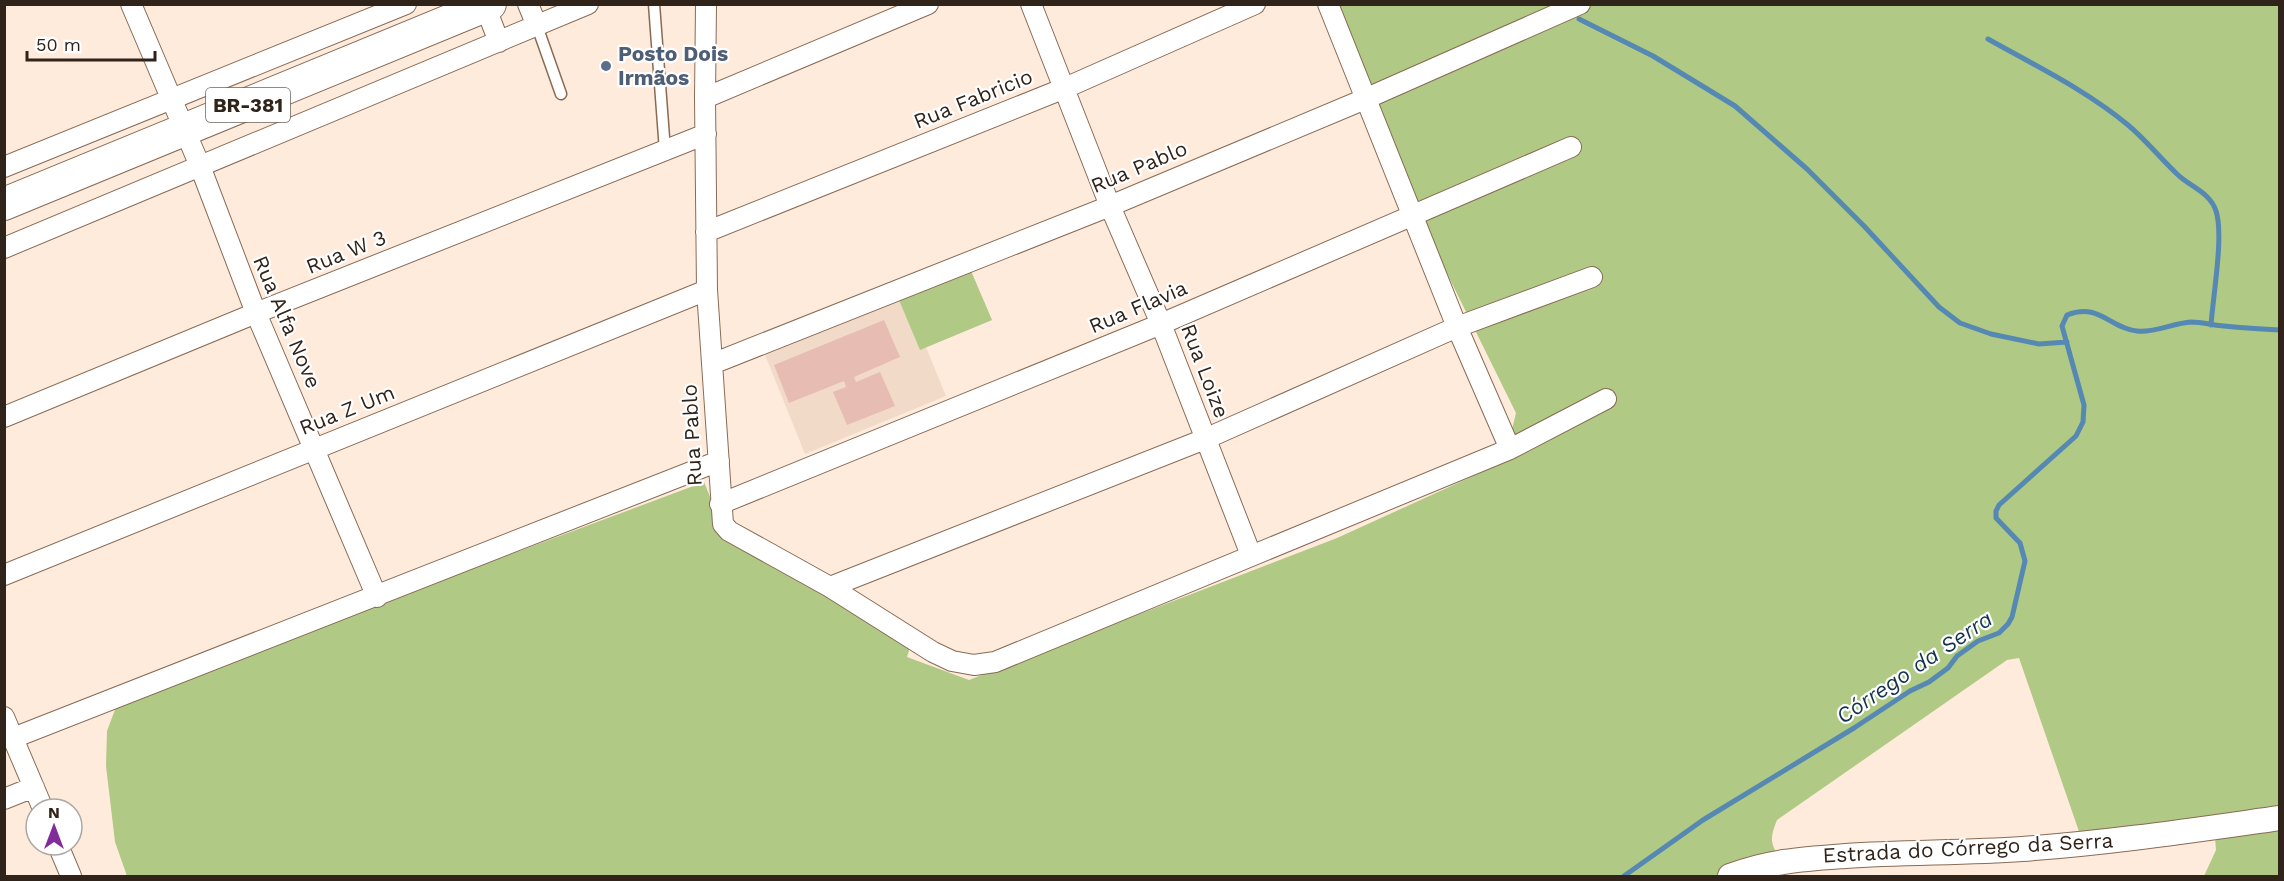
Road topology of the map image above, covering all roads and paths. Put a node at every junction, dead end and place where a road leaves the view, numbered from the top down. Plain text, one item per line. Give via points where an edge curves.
1 (131, 4) edge
2 (406, 4) edge
3 (528, 4) edge
4 (588, 4) edge
5 (654, 4) edge
6 (706, 4) edge
7 (927, 4) edge
8 (1031, 4) edge
9 (1255, 4) edge
10 (1328, 4) edge
11 (1580, 4) edge
12 (488, 5) edge
13 (537, 26) junction
14 (499, 42) junction
15 (1065, 88) junction
16 (561, 94) dead end
17 (705, 98) junction
18 (171, 99) junction
19 (1365, 99) junction
20 (183, 131) junction
21 (706, 135) junction
22 (1571, 147) dead end
23 (664, 151) junction
24 (200, 166) junction
25 (4, 167) edge
26 (4, 204) edge
27 (1110, 206) junction
28 (1411, 214) junction
29 (706, 232) junction
30 (4, 248) edge
31 (1592, 277) dead end
32 (707, 290) junction
33 (256, 313) junction
34 (1161, 324) junction
35 (1457, 327) junction
36 (712, 364) junction
37 (1606, 399) dead end
38 (4, 417) edge
39 (1204, 439) junction
40 (315, 449) junction
41 (1510, 449) junction
42 (719, 461) junction
43 (720, 504) junction
44 (1251, 555) junction
45 (4, 575) edge
46 (830, 587) junction
47 (377, 597) junction
48 (4, 717) edge
49 (14, 738) junction
50 (34, 787) junction
51 (38, 797) edge
52 (4, 799) edge
53 (2280, 818) edge
54 (63, 857) edge
55 (71, 876) edge
56 (1730, 876) edge

1 - 18 street, Rua Alfa Nove
2 - 18 street
3 - 13 street
4 - 13 street
5 - 23 lane
6 - 17 street, Rua Pablo
7 - 17 street
8 - 15 street, Rua Loize
9 - 15 street, Rua Fabricio
10 - 19 street
11 - 19 street, Rua Pablo
12 - 14 street
12 - 20 main road, BR-381
13 - 14 street
13 - 16 lane
14 - 24 street
15 - 27 street, Rua Loize
15 - 29 street, Rua Fabricio
17 - 21 street, Rua Pablo
18 - 20 street, Rua Alfa Nove
18 - 25 street
19 - 27 street, Rua Pablo
19 - 28 street
20 - 24 street, Rua Alfa Nove
20 - 26 main road, BR-381
21 - 23 street, Rua W 3
21 - 29 street, Rua Pablo
22 - 28 street, Rua Flavia
23 - 33 street, Rua W 3
24 - 30 street
24 - 33 street, Rua Alfa Nove
27 - 34 street, Rua Loize
27 - 36 street, Rua Pablo
28 - 34 street, Rua Flavia
28 - 35 street
29 - 32 street, Rua Pablo
31 - 35 street
32 - 36 street, Rua Pablo
32 - 40 street, Rua Z Um
33 - 38 street, Rua W 3
33 - 40 street, Rua Alfa Nove
34 - 39 street, Rua Loize
34 - 43 street, Rua Flavia
35 - 39 street
35 - 41 street
36 - 42 street, Rua Pablo
37 - 41 street, Rua Pablo
39 - 44 street, Rua Loize
39 - 46 street
40 - 45 street, Rua Z Um
40 - 47 street, Rua Alfa Nove
41 - 44 street, Rua Pablo
42 - 43 street, Rua Pablo
42 - 47 street
43 - 46 street, Rua Pablo via 723,524 729,531
44 - 46 street, Rua Pablo via 995,662 974,665 933,652
47 - 49 street
48 - 49 street
49 - 50 street
50 - 51 street
50 - 52 street
53 - 56 street, Estrada do Córrego da Serra via 2023,849 1784,860
54 - 55 street

